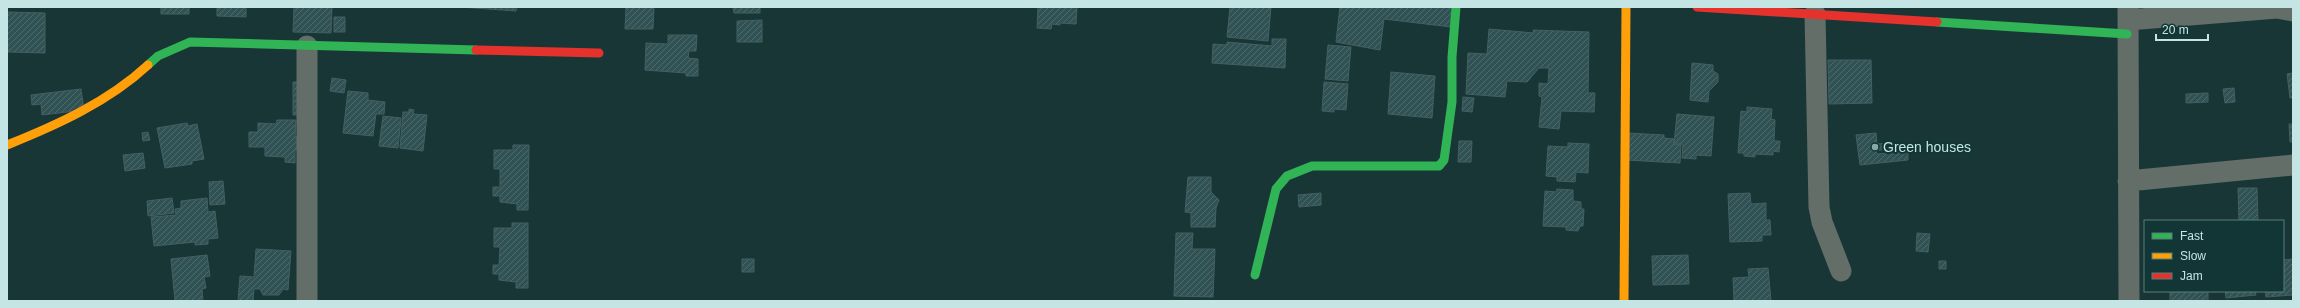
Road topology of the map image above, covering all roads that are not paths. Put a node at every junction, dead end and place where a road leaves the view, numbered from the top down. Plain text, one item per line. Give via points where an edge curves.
1 (1456, 7) edge
2 (1626, 7) edge
3 (1697, 7) edge
4 (2293, 11) edge
5 (1815, 14) junction
6 (2128, 21) edge
7 (307, 46) junction
8 (599, 53) dead end
9 (7, 145) edge
10 (2293, 165) edge
11 (2128, 181) junction
12 (1841, 271) dead end
13 (1255, 275) dead end
14 (307, 301) edge
15 (1624, 301) edge
16 (2129, 301) edge

1 - 13 street via 1452,102 1444,160 1439,166 1312,166 1288,176 1276,189
2 - 15 street
3 - 5 street
4 - 6 street via 2277,8
5 - 6 street
5 - 12 street via 1819,207 1822,222
6 - 11 street
7 - 8 street
7 - 9 street via 190,42 177,46 158,56 134,78 60,124
7 - 14 street
10 - 11 street
11 - 16 street

